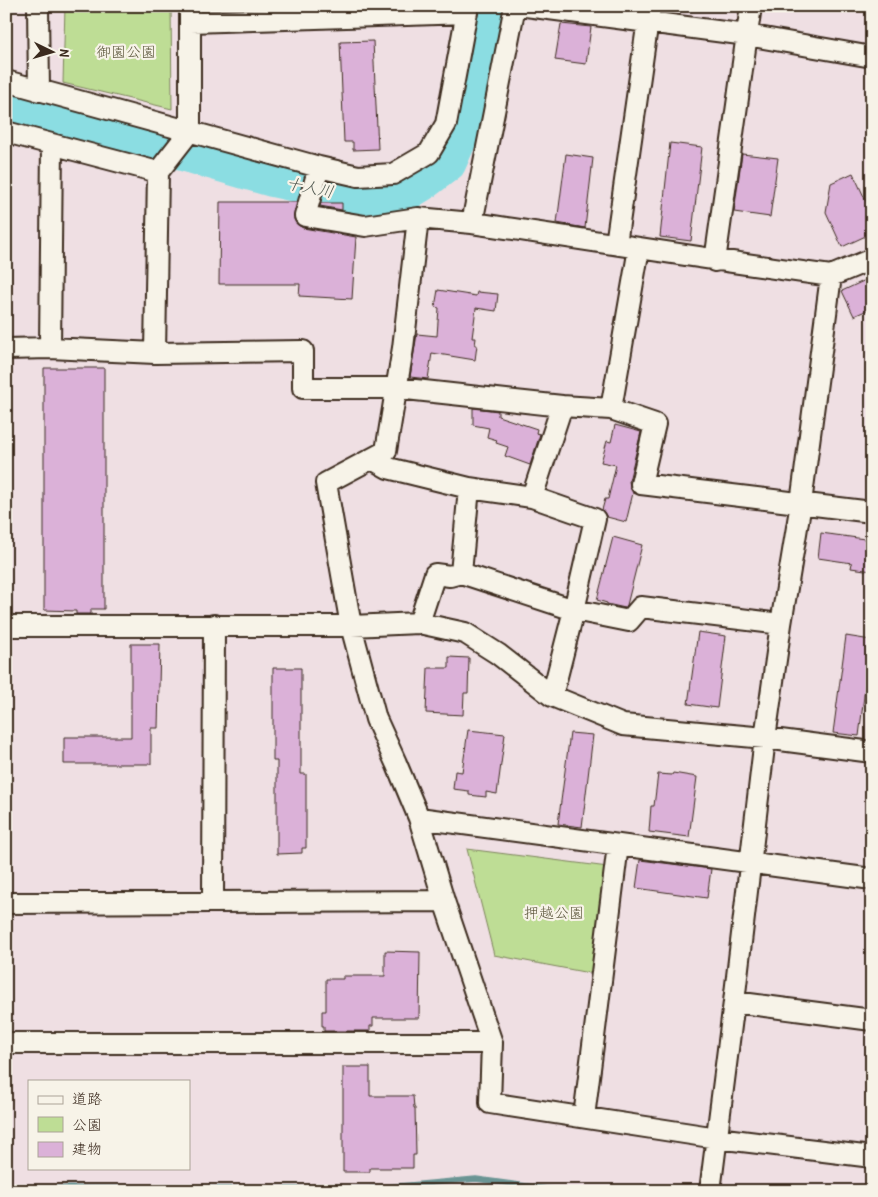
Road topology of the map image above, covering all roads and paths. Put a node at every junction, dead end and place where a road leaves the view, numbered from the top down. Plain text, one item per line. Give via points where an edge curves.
1 (38, 6) edge
2 (515, 6) edge
3 (526, 6) edge
4 (751, 6) edge
5 (467, 10) edge
6 (190, 14) edge
7 (649, 14) edge
8 (747, 35) junction
9 (872, 57) edge
10 (6, 81) edge
11 (39, 91) junction
12 (6, 132) edge
13 (186, 135) junction
14 (52, 144) junction
15 (161, 168) junction
16 (318, 172) junction
17 (418, 218) junction
18 (472, 223) junction
19 (616, 244) junction
20 (639, 248) junction
21 (872, 259) edge
22 (715, 261) junction
23 (831, 276) junction
24 (50, 348) junction
25 (6, 349) edge
26 (155, 353) junction
27 (397, 388) junction
28 (562, 406) junction
29 (611, 409) junction
30 (372, 459) junction
31 (470, 488) junction
32 (532, 497) junction
33 (801, 503) junction
34 (872, 512) edge
35 (461, 573) junction
36 (574, 610) junction
37 (419, 623) junction
38 (781, 624) junction
39 (214, 625) junction
40 (6, 626) edge
41 (351, 626) junction
42 (552, 696) junction
43 (765, 738) junction
44 (872, 752) edge
45 (418, 818) junction
46 (618, 845) junction
47 (749, 863) junction
48 (872, 879) edge
49 (213, 901) junction
50 (444, 901) junction
51 (6, 903) edge
52 (734, 1002) junction
53 (872, 1020) edge
54 (492, 1043) junction
55 (6, 1044) edge
56 (584, 1118) junction
57 (717, 1138) junction
58 (872, 1157) edge
59 (710, 1191) edge

1 - 11 street
2 - 18 street
3 - 7 street
4 - 8 street
5 - 6 street
5 - 16 street via 446,124 429,153 393,174 358,176
6 - 13 street
7 - 8 street
7 - 19 street
8 - 9 street
8 - 22 street
10 - 11 street
11 - 13 street
12 - 14 street
13 - 15 street
13 - 16 street
14 - 15 street
14 - 24 street
15 - 26 street
16 - 17 street via 305,216 365,226
17 - 18 street
17 - 27 street
18 - 19 street
19 - 20 street
20 - 22 street
20 - 29 street
21 - 23 street
22 - 23 street
23 - 33 street
24 - 25 street
24 - 26 street
26 - 27 street via 302,351 303,388
27 - 28 street
27 - 30 street via 386,451
28 - 29 street
28 - 32 street
29 - 33 street via 655,424 641,484
30 - 31 street via 388,468
30 - 41 street via 326,483
31 - 32 street
31 - 35 street
32 - 36 street via 595,519
33 - 34 street
33 - 38 street
35 - 36 street
35 - 37 street via 450,576 436,574
36 - 38 street via 629,621 641,607
36 - 42 street
37 - 41 street
37 - 42 street via 465,634 498,654
38 - 43 street
39 - 40 street
39 - 41 street
39 - 49 street
41 - 45 street via 376,719
42 - 43 street via 623,725
43 - 44 street
43 - 47 street
45 - 46 street
45 - 50 street
46 - 47 street
46 - 56 street
47 - 48 street
47 - 52 street
49 - 50 street
49 - 51 street
50 - 54 street
52 - 53 street
52 - 57 street
54 - 55 street
54 - 56 street via 490,1103
56 - 57 street
57 - 58 street
57 - 59 street

